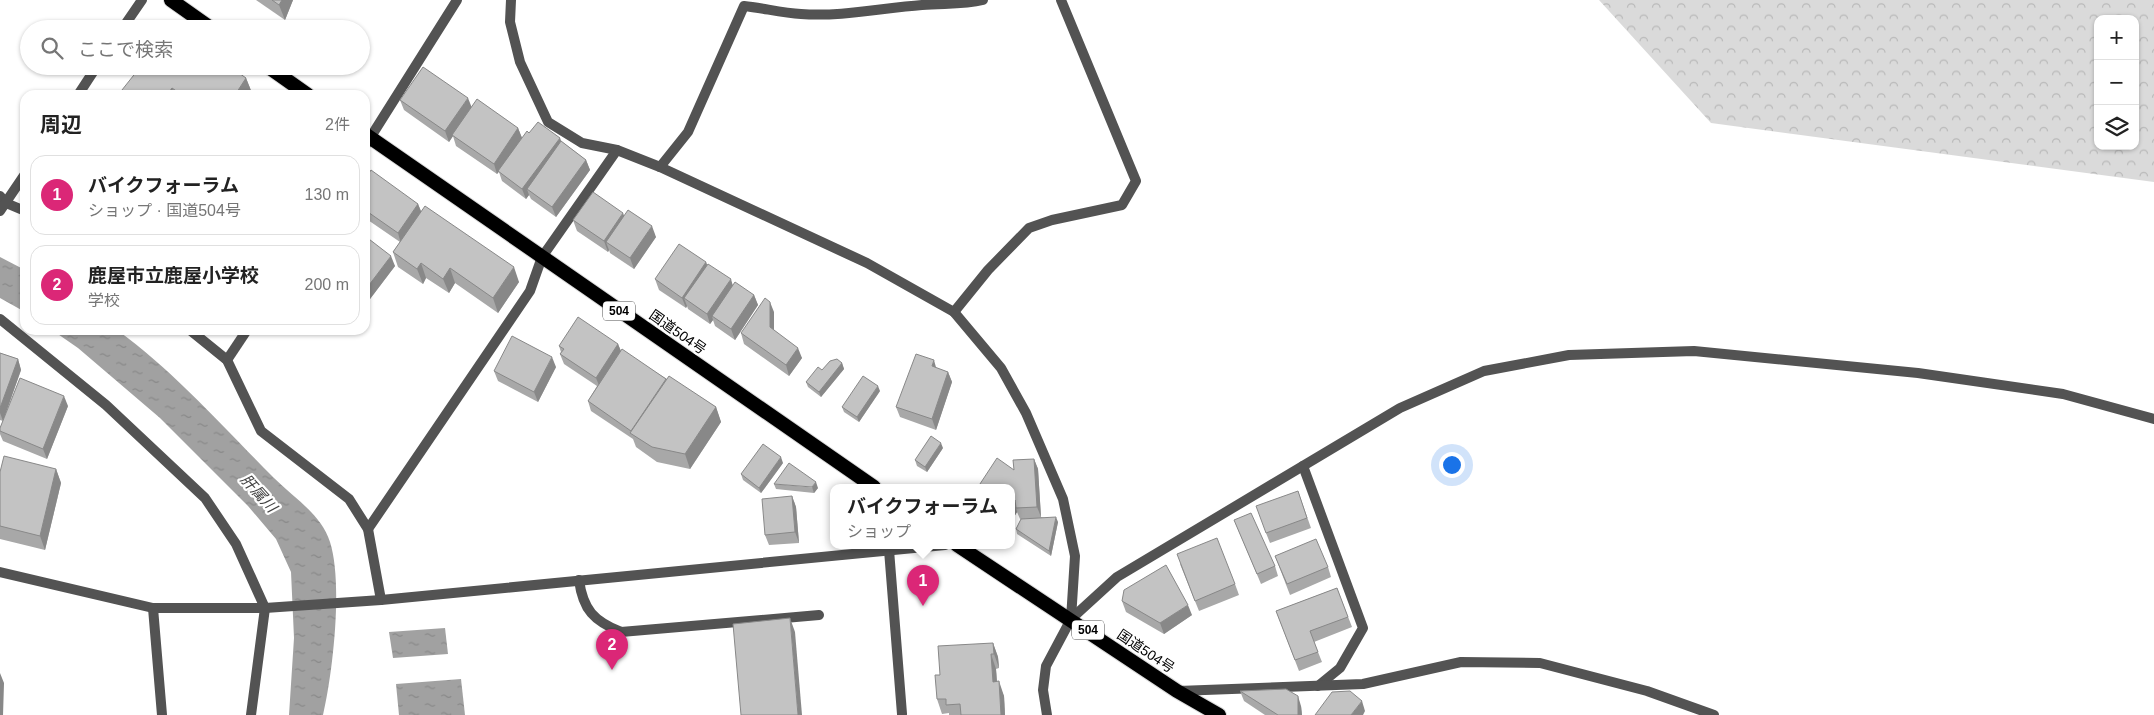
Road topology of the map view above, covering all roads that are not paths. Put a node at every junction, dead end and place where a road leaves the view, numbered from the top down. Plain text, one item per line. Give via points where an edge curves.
1 (142, 0) edge
2 (171, 0) edge
3 (457, 0) edge
4 (511, 0) edge
5 (983, 0) edge
6 (1061, 0) edge
7 (743, 3) edge
8 (128, 20) edge
9 (199, 20) edge
10 (91, 75) edge
11 (280, 75) edge
12 (81, 90) edge
13 (301, 90) edge
14 (370, 134) edge
15 (370, 141) edge
16 (617, 150) junction
17 (660, 167) junction
18 (20, 180) edge
19 (3, 199) edge
20 (20, 208) edge
21 (0, 212) edge
22 (542, 257) junction
23 (954, 312) junction
24 (0, 319) edge
25 (196, 335) edge
26 (244, 335) edge
27 (228, 360) junction
28 (2154, 419) edge
29 (1303, 466) junction
30 (870, 484) edge
31 (368, 529) junction
32 (900, 549) edge
33 (963, 549) edge
34 (889, 550) junction
35 (0, 572) edge
36 (579, 580) junction
37 (381, 600) junction
38 (153, 608) junction
39 (264, 608) junction
40 (819, 615) dead end
41 (1071, 619) junction
42 (1318, 686) junction
43 (1177, 691) junction
44 (902, 714) edge
45 (162, 715) edge
46 (251, 715) edge
47 (1047, 715) edge
48 (1219, 715) edge
49 (1714, 715) edge

1 - 8 street
2 - 9 highway
3 - 14 street
4 - 16 street via 510,22 520,62 548,122 582,143
5 - 7 street via 844,14 800,14
6 - 23 street via 1136,181 1122,205 1028,228
7 - 17 street via 688,132
10 - 12 street
11 - 13 highway
15 - 22 highway, 国道504号 / 504
16 - 17 street
16 - 22 street
17 - 23 street via 867,263
18 - 19 street
19 - 20 street
19 - 21 street
22 - 30 highway, 国道504号 / 504
22 - 31 street via 530,291
23 - 41 street via 1001,368 1026,413 1063,499 1075,556
24 - 39 street via 106,405 205,498 236,544
25 - 27 street
26 - 27 street
27 - 31 street via 261,431 349,499
28 - 29 street via 2064,394 1918,373 1694,351 1569,356 1484,371 1400,408
29 - 41 street via 1117,577
29 - 42 street via 1362,628 1340,668
31 - 37 street
32 - 34 street
33 - 41 highway, 国道504号 / 504
34 - 36 street
34 - 44 street
35 - 38 street
36 - 37 street
36 - 40 street via 581,599 592,615 621,632
37 - 39 street
38 - 39 street
38 - 45 street
39 - 46 street
41 - 43 highway, 国道504号 / 504
41 - 47 street via 1046,666 1043,690
42 - 43 street
42 - 49 street via 1363,684 1461,662 1540,663 1647,691
43 - 48 highway, 国道504号 / 504

